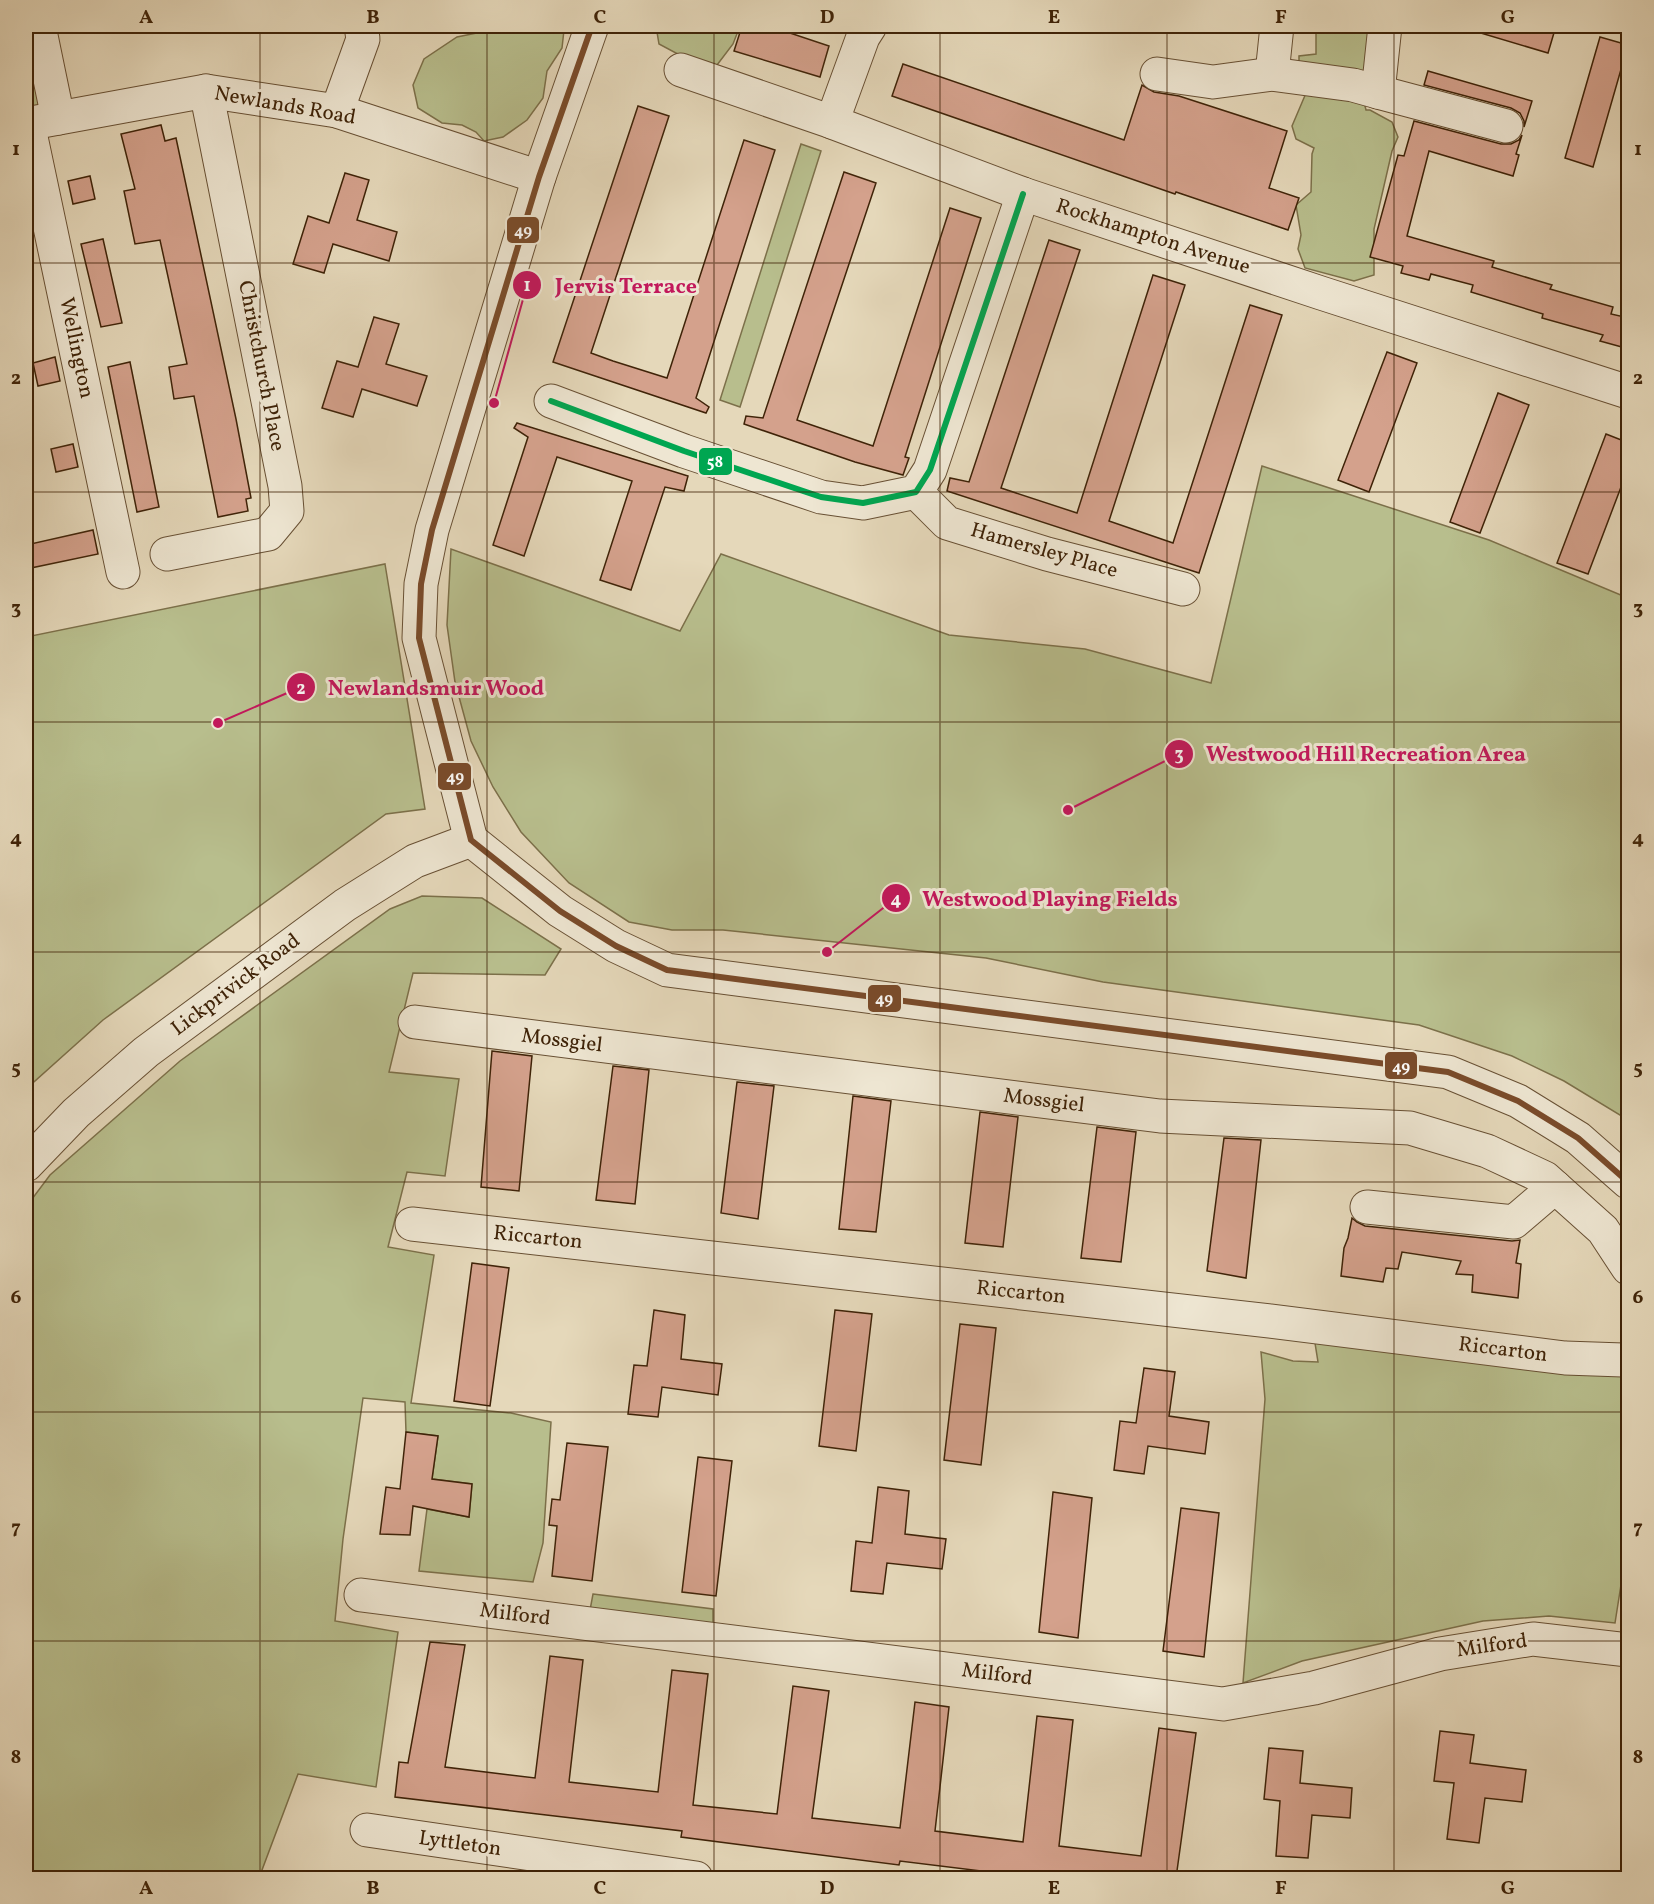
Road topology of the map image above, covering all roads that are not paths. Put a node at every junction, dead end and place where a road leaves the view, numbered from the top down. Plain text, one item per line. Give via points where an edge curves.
1 (39, 26) edge
2 (361, 26) edge
3 (592, 26) edge
4 (870, 26) edge
5 (1277, 26) edge
6 (1384, 26) edge
7 (681, 70) dead end
8 (1157, 74) dead end
9 (1272, 74) junction
10 (206, 91) junction
11 (1378, 92) junction
12 (337, 111) junction
13 (37, 122) edge
14 (832, 122) junction
15 (1506, 126) dead end
16 (539, 177) junction
17 (1023, 194) junction
18 (1629, 392) edge
19 (551, 401) dead end
20 (916, 492) junction
21 (167, 554) dead end
22 (123, 572) dead end
23 (1183, 589) dead end
24 (471, 840) junction
25 (415, 1022) dead end
26 (26, 1165) edge
27 (1629, 1182) edge
28 (1555, 1187) junction
29 (1367, 1207) dead end
30 (412, 1224) dead end
31 (1629, 1268) edge
32 (1629, 1358) edge
33 (361, 1595) dead end
34 (1629, 1650) edge
35 (367, 1830) dead end
36 (696, 1878) edge

1 - 13 street, Wellington
2 - 12 street via 363,39
3 - 16 street
4 - 14 street
5 - 9 street
6 - 11 street
7 - 14 street, Rockhampton Avenue
8 - 9 street via 1212,82
9 - 11 street
10 - 12 street, Newlands Road
10 - 13 street, Newlands Road
10 - 21 street, Christchurch Place via 287,512 268,534
11 - 15 street
12 - 16 street, Newlands Road
13 - 22 street, Wellington
14 - 17 street, Rockhampton Avenue
16 - 24 street via 432,531 421,584 419,638
17 - 18 street, Rockhampton Avenue
17 - 20 street via 930,470
19 - 20 street via 821,497 863,503
20 - 23 street, Hamersley Place via 947,523
24 - 26 street, Lickprivick Road via 415,861 345,904 146,1052 76,1113
24 - 27 street via 560,911 616,946 667,969 1448,1072 1518,1101 1578,1138
25 - 28 street, Mossgiel via 1160,1116 1410,1128 1487,1151 1545,1178
28 - 29 street via 1514,1222
28 - 31 street, Mossgiel via 1603,1230
30 - 32 street, Riccarton via 1164,1308 1565,1358
33 - 34 street, Milford via 1223,1704 1314,1688 1440,1654 1533,1640
35 - 36 street, Lyttleton

